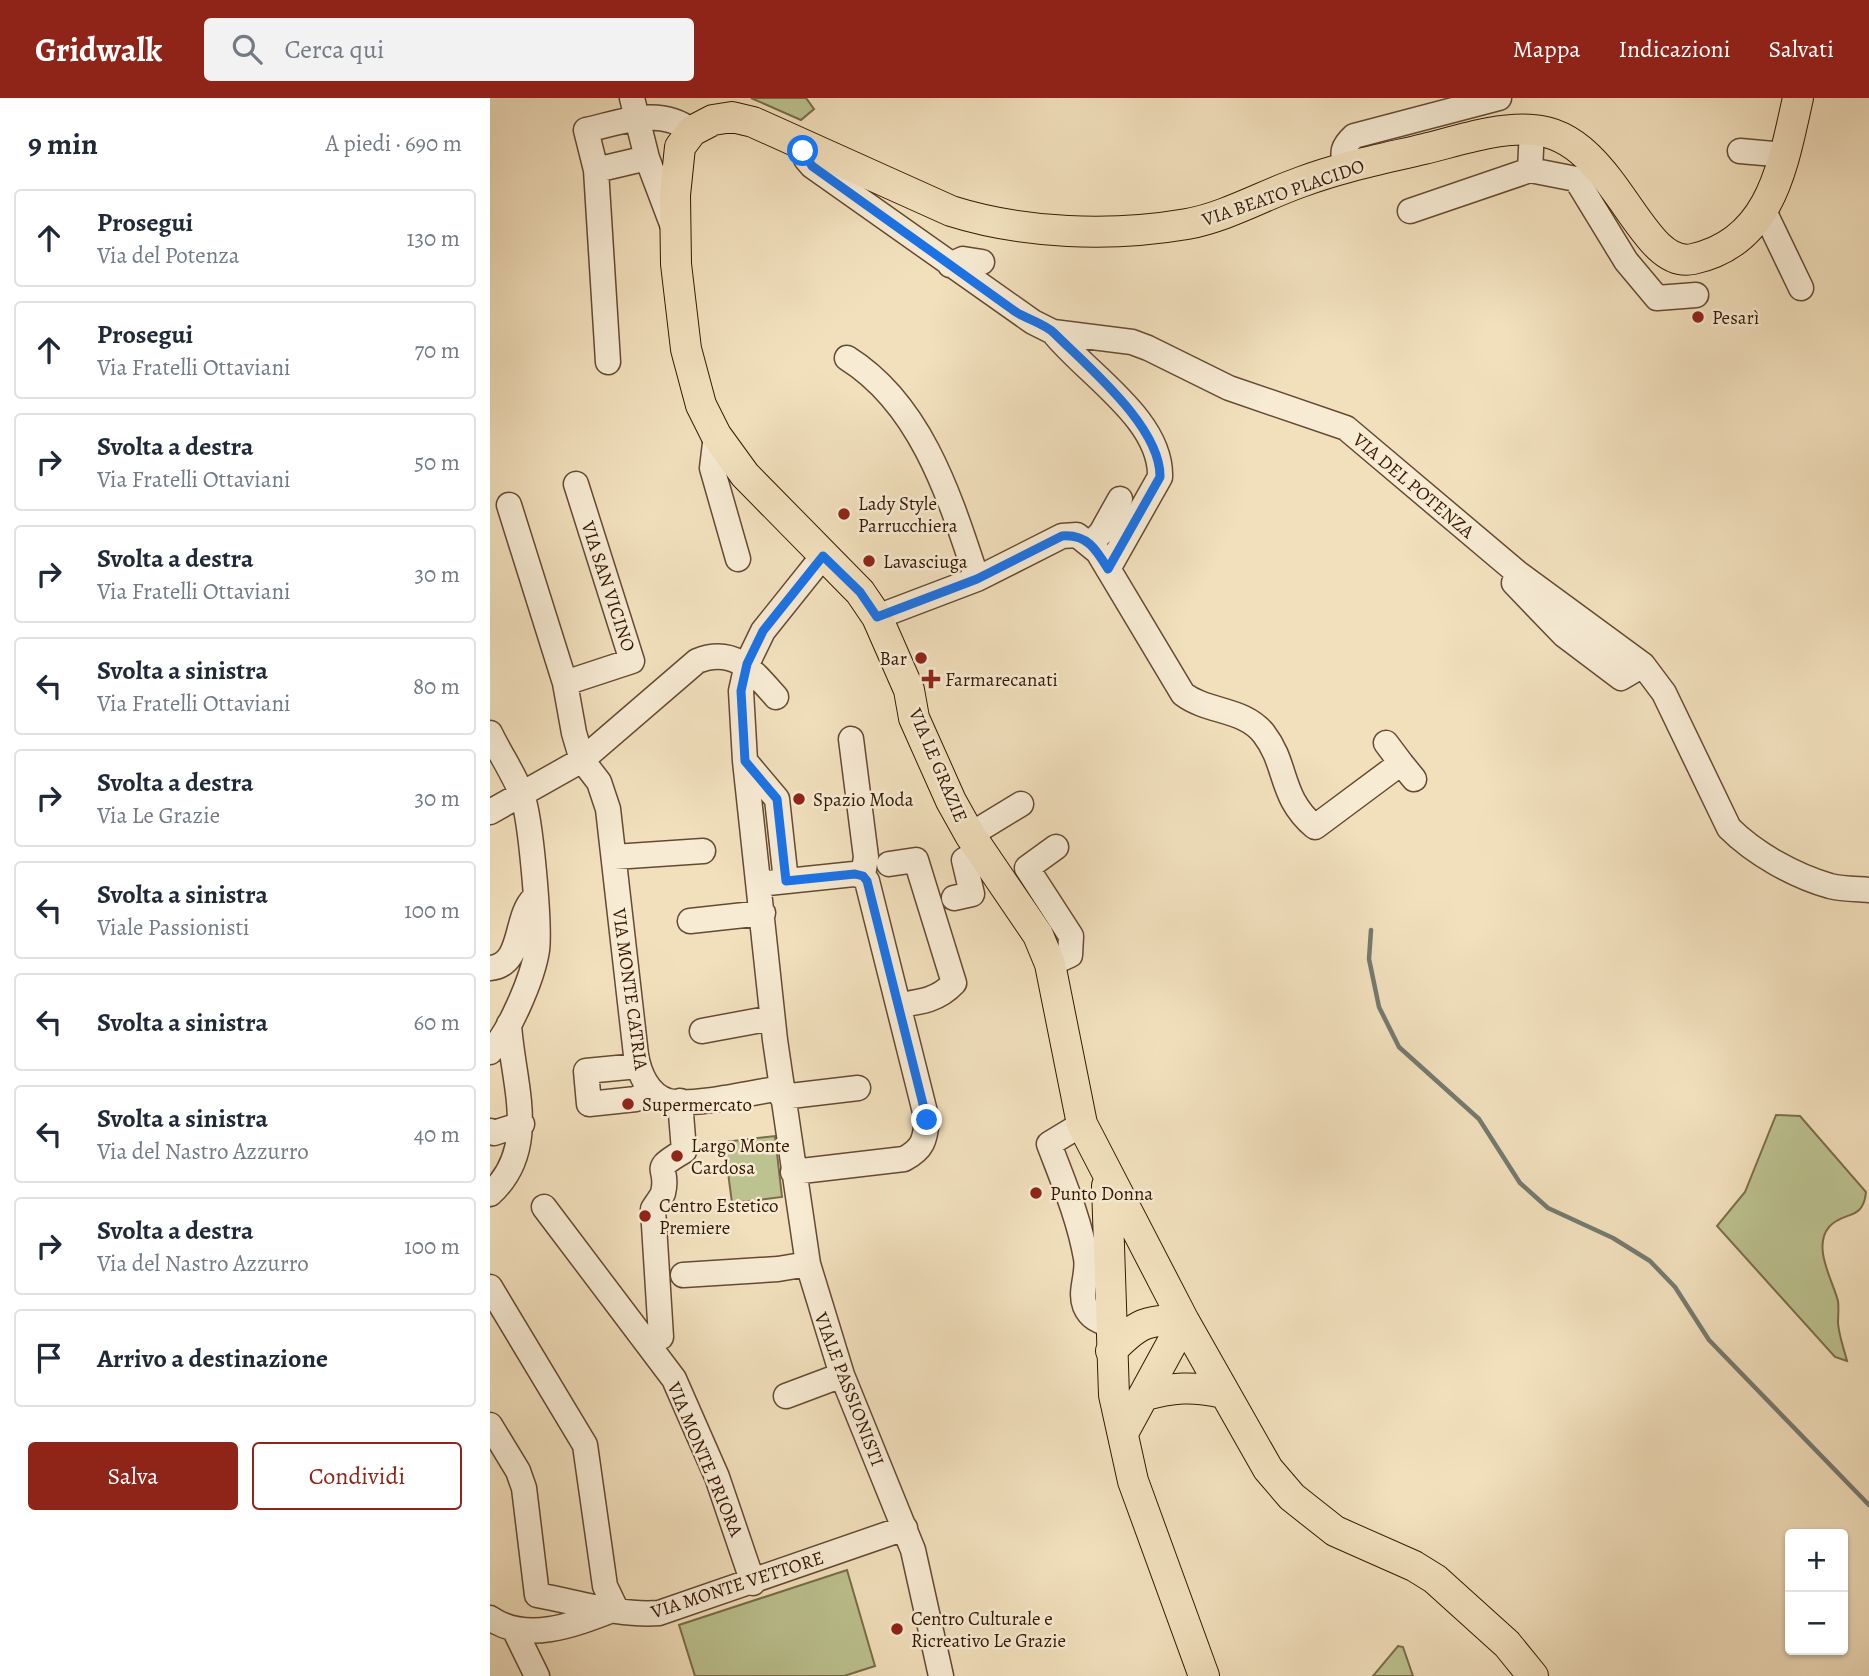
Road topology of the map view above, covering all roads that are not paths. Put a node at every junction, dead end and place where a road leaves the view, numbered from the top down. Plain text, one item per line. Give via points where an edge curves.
1 (1499, 98) edge
2 (1798, 98) edge
3 (639, 128) edge
4 (1532, 129) junction
5 (686, 139) junction
6 (803, 145) junction
7 (1740, 150) dead end
8 (1785, 155) junction
9 (1345, 167) junction
10 (596, 170) junction
11 (1530, 170) junction
12 (1410, 211) dead end
13 (1764, 211) junction
14 (675, 231) junction
15 (982, 262) dead end
16 (950, 265) junction
17 (1801, 288) dead end
18 (1696, 295) dead end
19 (1053, 332) junction
20 (847, 358) dead end
21 (608, 362) dead end
22 (716, 435) junction
23 (576, 484) dead end
24 (1120, 499) dead end
25 (509, 505) dead end
26 (1091, 543) junction
27 (823, 556) junction
28 (738, 559) dead end
29 (1108, 569) junction
30 (977, 579) junction
31 (877, 617) junction
32 (747, 664) junction
33 (565, 683) junction
34 (776, 697) dead end
35 (490, 733) edge
36 (850, 739) dead end
37 (1386, 743) dead end
38 (582, 760) junction
39 (745, 761) junction
40 (522, 794) junction
41 (1020, 804) dead end
42 (490, 812) edge
43 (975, 843) junction
44 (1056, 846) dead end
45 (703, 851) dead end
46 (614, 857) junction
47 (889, 864) dead end
48 (863, 876) junction
49 (786, 881) junction
50 (759, 884) junction
51 (1869, 890) edge
52 (534, 897) junction
53 (954, 898) dead end
54 (763, 913) junction
55 (690, 921) dead end
56 (1050, 964) junction
57 (490, 968) edge
58 (899, 1005) junction
59 (772, 1018) junction
60 (509, 1024) junction
61 (702, 1031) dead end
62 (490, 1052) edge
63 (638, 1066) junction
64 (859, 1088) dead end
65 (651, 1090) junction
66 (782, 1092) junction
67 (680, 1101) junction
68 (522, 1124) junction
69 (1082, 1124) junction
70 (490, 1131) edge
71 (793, 1172) junction
72 (1106, 1175) junction
73 (490, 1194) edge
74 (544, 1208) dead end
75 (808, 1264) junction
76 (683, 1275) dead end
77 (490, 1287) edge
78 (1184, 1321) junction
79 (661, 1337) dead end
80 (1111, 1338) junction
81 (842, 1376) junction
82 (1223, 1393) junction
83 (786, 1396) dead end
84 (1143, 1396) junction
85 (490, 1425) edge
86 (1123, 1433) junction
87 (905, 1528) junction
88 (753, 1583) junction
89 (616, 1609) junction
90 (490, 1618) edge
91 (515, 1631) junction
92 (537, 1676) edge
93 (941, 1676) edge
94 (1204, 1676) edge
95 (1533, 1676) edge

1 - 9 street via 1354,136 1344,145
2 - 8 main road, VIA BEATO PLACIDO
3 - 5 street via 658,145
3 - 10 street
3 - 10 street via 586,131
3 - 14 street, VIA LE GRAZIE
4 - 9 main road, VIA BEATO PLACIDO
4 - 11 street
4 - 13 main road, VIA BEATO PLACIDO via 1560,135 1591,158 1648,237 1668,256 1689,260 1709,254 1729,244
5 - 6 main road, VIA BEATO PLACIDO via 713,120 732,117
5 - 14 main road, VIA LE GRAZIE
6 - 9 main road, VIA BEATO PLACIDO via 961,214 1071,230 1189,223
6 - 16 street, VIA DEL POTENZA via 812,166
7 - 8 street
8 - 13 main road, VIA BEATO PLACIDO via 1779,182
10 - 21 street
11 - 12 street
11 - 18 street via 1576,178 1626,261 1657,298
13 - 17 street
14 - 22 main road, VIA LE GRAZIE via 686,349 701,405
15 - 16 street via 963,259
16 - 19 street, VIA DEL POTENZA
19 - 29 street via 1122,404 1157,452 1160,477
19 - 51 street, VIA DEL POTENZA via 1140,345 1229,388 1346,428 1520,574 1643,665 1664,693 1729,828 1740,839 1771,859 1831,886
20 - 30 street via 867,371 906,415 945,490
22 - 27 main road, VIA LE GRAZIE via 745,475
22 - 28 street via 712,468
23 - 33 street, VIA SAN VICINO via 632,662
24 - 26 street
25 - 33 street
26 - 29 street
26 - 30 street via 1077,535 1062,536
27 - 31 main road, VIA LE GRAZIE via 860,592
27 - 32 street, VIALE PASSIONISTI via 763,631
29 - 37 street via 1183,694 1201,706 1255,725 1270,744 1296,811 1315,827 1407,771
30 - 31 street
31 - 43 main road, VIA LE GRAZIE via 909,690 914,718
32 - 34 street
32 - 38 street via 725,656 697,661
32 - 39 street, VIALE PASSIONISTI via 741,691
33 - 38 street
35 - 40 street
36 - 48 street via 866,857
38 - 40 street
38 - 46 street, VIA MONTE CATRIA via 599,782 608,808
39 - 49 street via 777,799
39 - 50 street, VIALE PASSIONISTI
40 - 42 street
40 - 52 street
41 - 43 street
43 - 53 street via 964,860 972,894
43 - 56 main road, VIA LE GRAZIE via 1038,935
44 - 56 street via 1027,867 1071,936 1070,955
45 - 46 street
46 - 63 street, VIA MONTE CATRIA
47 - 58 street via 916,860 954,983 927,1001
48 - 49 street
48 - 58 street
49 - 50 street
50 - 54 street, VIALE PASSIONISTI
52 - 57 street via 521,917 509,959
52 - 60 street via 537,950
54 - 55 street
54 - 59 street, VIALE PASSIONISTI
56 - 69 main road, VIA LE GRAZIE
58 - 71 street via 927,1120 925,1140 904,1159
59 - 61 street
59 - 66 street, VIALE PASSIONISTI
60 - 62 street
60 - 68 street
63 - 65 street, VIA MONTE CATRIA
63 - 65 street via 586,1071 589,1104 636,1099
64 - 66 street
65 - 67 street, VIA MONTE CATRIA via 669,1101
66 - 67 street, VIA MONTE CATRIA
66 - 71 street, VIALE PASSIONISTI
67 - 79 street via 684,1152 664,1163 663,1192 653,1209
68 - 70 street
68 - 73 street via 511,1162
69 - 72 main road, VIA LE GRAZIE
69 - 80 street via 1049,1144 1087,1261 1085,1306
71 - 75 street, VIALE PASSIONISTI
72 - 78 main road, VIA LE GRAZIE
72 - 80 main road
74 - 88 street, VIA MONTE PRIORA via 674,1379 721,1488
75 - 76 street
75 - 81 street, VIALE PASSIONISTI
77 - 89 street via 585,1445 605,1586
78 - 80 main road via 1157,1319
78 - 82 main road, VIA LE GRAZIE
78 - 84 main road
80 - 86 main road via 1114,1395
81 - 83 street
81 - 87 street, VIALE PASSIONISTI
82 - 84 main road via 1172,1387
82 - 95 main road, VIA LE GRAZIE via 1268,1469 1292,1497 1335,1531 1435,1579 1507,1644
84 - 86 main road
85 - 89 street via 524,1488 537,1595
86 - 94 main road via 1158,1557
87 - 88 street, VIA MONTE VETTORE
87 - 93 street, VIALE PASSIONISTI
88 - 89 street, VIA MONTE VETTORE via 659,1612 632,1615
89 - 91 street, VIA MONTE VETTORE via 543,1631
90 - 91 street
91 - 92 street

